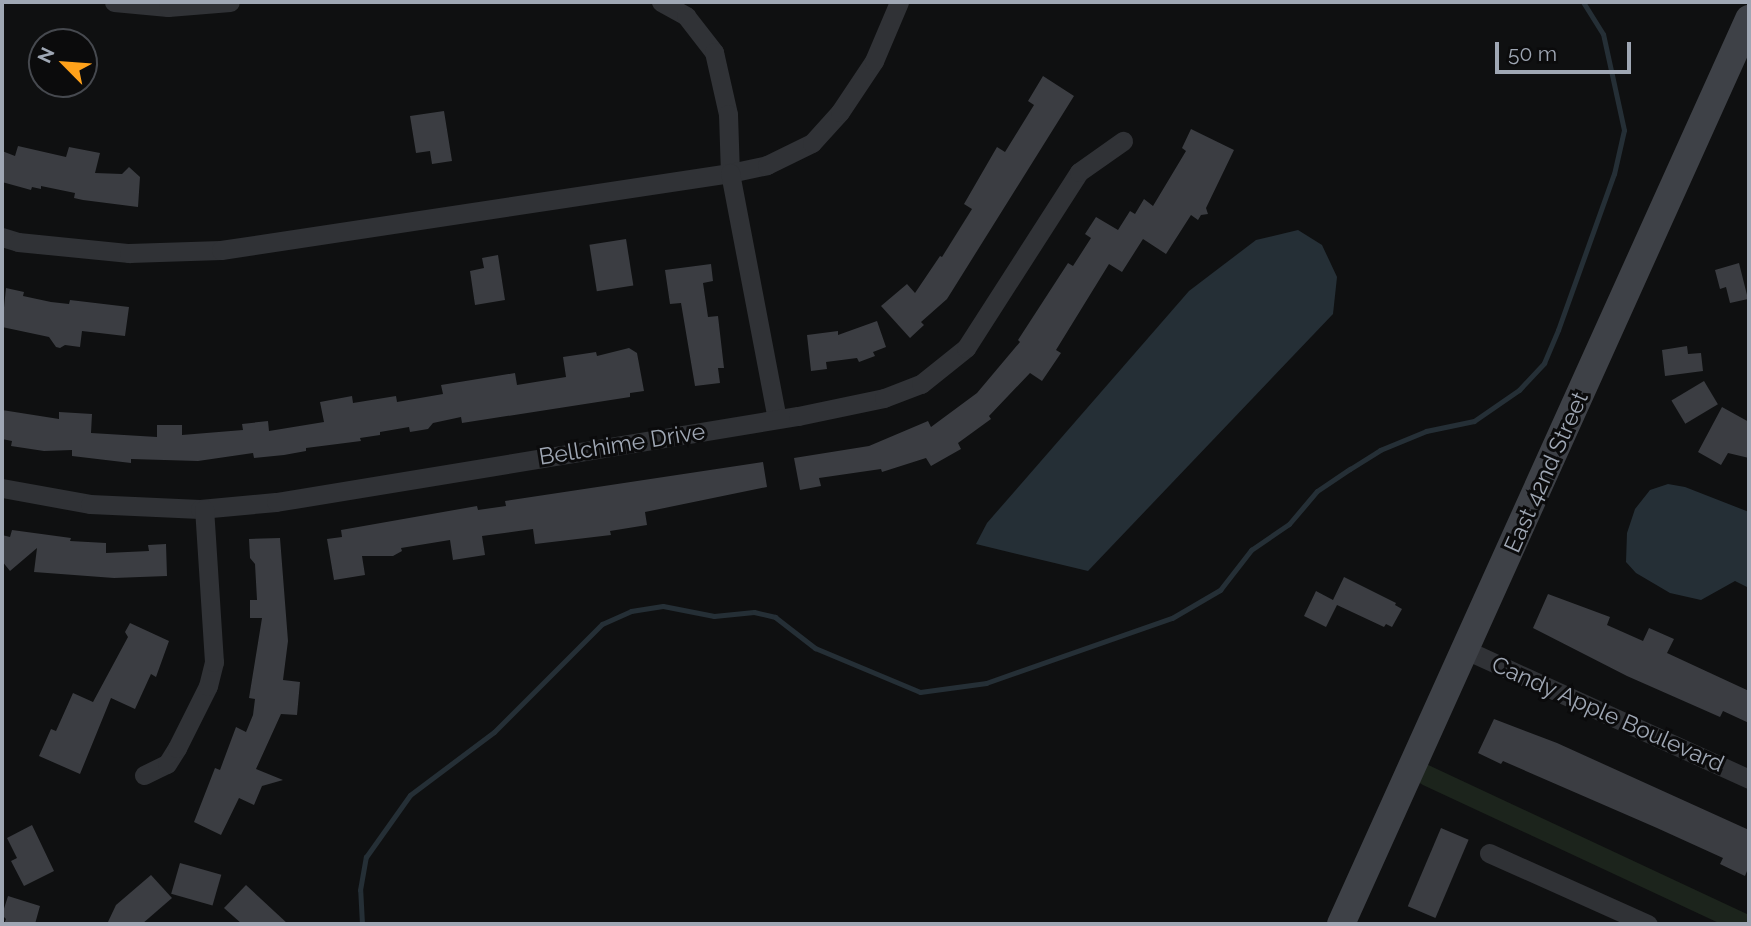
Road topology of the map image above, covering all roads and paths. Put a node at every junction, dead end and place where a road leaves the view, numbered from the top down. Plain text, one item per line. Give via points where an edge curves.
1 (114, 2) edge
2 (230, 2) edge
3 (661, 2) edge
4 (900, 2) edge
5 (1749, 19) edge
6 (1123, 141) dead end
7 (730, 173) junction
8 (2, 237) edge
9 (777, 419) junction
10 (2, 488) edge
11 (204, 509) junction
12 (1466, 650) junction
13 (144, 775) dead end
14 (1749, 779) edge
15 (1489, 853) dead end
16 (1635, 922) edge
17 (1341, 924) edge

1 - 2 street via 177,7
3 - 7 street via 686,16 714,52 728,114
4 - 7 street via 874,61 840,112 812,142 767,165
5 - 12 street, East 42nd Street
6 - 9 street, Bellchime Drive via 1079,172 966,348 930,377 884,398
7 - 8 street via 221,250 129,253
7 - 9 street
9 - 11 street, Bellchime Drive via 276,502
10 - 11 street, Bellchime Drive via 90,504
11 - 13 street via 214,662 208,686 177,748 167,764
12 - 14 street, Candy Apple Boulevard
12 - 17 street, East 42nd Street
15 - 16 street

